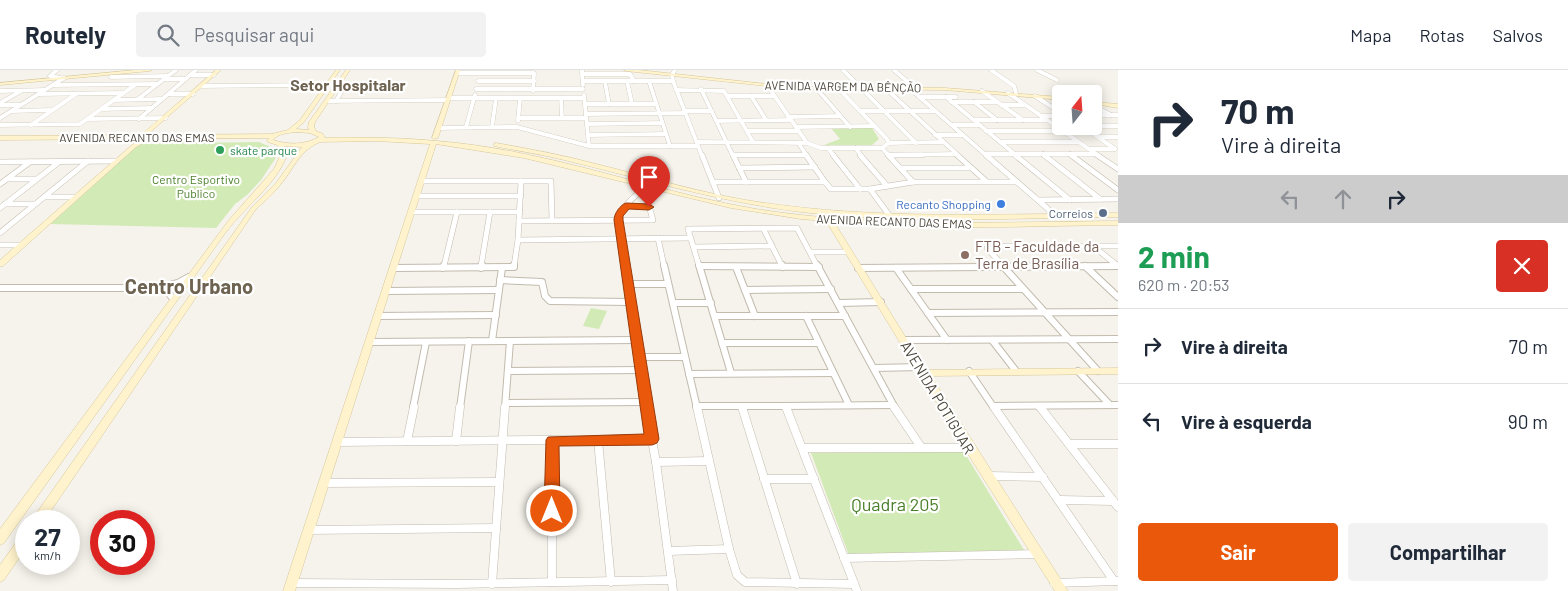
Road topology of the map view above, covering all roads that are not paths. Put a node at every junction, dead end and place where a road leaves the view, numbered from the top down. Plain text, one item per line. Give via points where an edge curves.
1 (56, 70) edge
2 (150, 70) edge
3 (176, 70) edge
4 (196, 70) edge
5 (219, 70) edge
6 (338, 70) edge
7 (348, 70) edge
8 (626, 70) edge
9 (843, 70) edge
10 (894, 70) edge
11 (991, 70) edge
12 (997, 70) edge
13 (1037, 70) edge
14 (510, 71) edge
15 (457, 72) edge
16 (582, 72) edge
17 (479, 73) junction
18 (673, 73) edge
19 (191, 74) junction
20 (114, 75) junction
21 (214, 75) junction
22 (168, 76) junction
23 (63, 78) junction
24 (1003, 78) junction
25 (186, 79) junction
26 (164, 80) junction
27 (534, 80) junction
28 (1057, 80) dead end
29 (478, 81) junction
30 (649, 81) junction
31 (673, 81) junction
32 (583, 82) junction
33 (605, 82) junction
34 (627, 82) junction
35 (634, 82) junction
36 (0, 84) edge
37 (158, 84) junction
38 (52, 85) junction
39 (72, 85) junction
40 (100, 85) junction
41 (134, 85) junction
42 (327, 85) junction
43 (767, 85) junction
44 (202, 86) junction
45 (884, 87) junction
46 (816, 88) junction
47 (838, 88) junction
48 (861, 88) junction
49 (908, 88) junction
50 (915, 88) junction
51 (387, 89) dead end
52 (476, 89) junction
53 (533, 89) junction
54 (584, 89) junction
55 (701, 89) junction
56 (945, 89) junction
57 (22, 90) junction
58 (44, 90) junction
59 (676, 90) junction
60 (0, 91) edge
61 (982, 91) junction
62 (77, 93) junction
63 (124, 93) junction
64 (1008, 93) junction
65 (39, 94) junction
66 (59, 94) junction
67 (168, 94) junction
68 (193, 94) junction
69 (1016, 94) junction
70 (319, 95) junction
71 (331, 95) junction
72 (728, 96) junction
73 (751, 96) junction
74 (774, 96) junction
75 (1035, 96) junction
76 (920, 97) junction
77 (946, 97) junction
78 (956, 97) junction
79 (474, 98) junction
80 (496, 98) junction
81 (520, 98) junction
82 (533, 98) junction
83 (561, 98) junction
84 (584, 98) junction
85 (1052, 98) edge
86 (138, 99) junction
87 (162, 99) junction
88 (449, 99) junction
89 (115, 100) junction
90 (327, 101) junction
91 (336, 101) junction
92 (951, 102) junction
93 (961, 102) junction
94 (974, 102) junction
95 (999, 103) junction
96 (0, 104) edge
97 (585, 104) junction
98 (609, 104) junction
99 (632, 104) junction
100 (656, 104) junction
101 (20, 105) junction
102 (1025, 105) junction
103 (1102, 105) edge
104 (1050, 106) edge
105 (1118, 106) edge
106 (312, 107) junction
107 (322, 107) junction
108 (151, 108) junction
109 (102, 109) junction
110 (1102, 109) edge
111 (52, 110) junction
112 (884, 110) junction
113 (934, 110) junction
114 (11, 111) junction
115 (712, 111) junction
116 (860, 111) junction
117 (909, 111) junction
118 (684, 112) junction
119 (659, 113) junction
120 (1052, 115) edge
121 (1112, 115) junction
122 (1118, 115) edge
123 (1, 116) edge
124 (586, 116) junction
125 (840, 116) junction
126 (1041, 116) junction
127 (1102, 116) edge
128 (139, 118) junction
129 (166, 118) junction
130 (518, 118) junction
131 (562, 118) junction
132 (88, 119) junction
133 (790, 119) junction
134 (717, 120) junction
135 (766, 120) junction
136 (974, 120) junction
137 (998, 120) junction
138 (1023, 120) junction
139 (1047, 120) junction
140 (741, 121) junction
141 (662, 123) junction
142 (1052, 123) edge
143 (587, 124) junction
144 (0, 125) edge
145 (30, 125) junction
146 (952, 125) junction
147 (979, 125) junction
148 (875, 126) junction
149 (1102, 126) edge
150 (1118, 126) edge
151 (466, 127) junction
152 (492, 127) junction
153 (517, 127) junction
154 (850, 127) junction
155 (439, 128) junction
156 (797, 129) junction
157 (288, 131) junction
158 (747, 131) junction
159 (986, 131) junction
160 (1052, 131) edge
161 (313, 132) junction
162 (666, 134) junction
163 (589, 135) junction
164 (935, 135) junction
165 (963, 135) junction
166 (1069, 135) edge
167 (1095, 135) edge
168 (104, 136) junction
169 (387, 136) junction
170 (116, 137) junction
171 (145, 137) junction
172 (1098, 137) junction
173 (1118, 137) edge
174 (0, 138) edge
175 (271, 138) junction
176 (123, 139) junction
177 (397, 139) junction
178 (317, 140) junction
179 (97, 141) junction
180 (380, 141) junction
181 (434, 141) junction
182 (0, 142) edge
183 (110, 142) junction
184 (727, 142) junction
185 (753, 142) junction
186 (942, 142) junction
187 (1000, 142) junction
188 (1079, 142) junction
189 (807, 143) junction
190 (891, 143) junction
191 (916, 143) junction
192 (134, 144) junction
193 (280, 144) junction
194 (698, 144) junction
195 (589, 146) junction
196 (670, 146) junction
197 (801, 146) junction
198 (813, 146) junction
199 (828, 148) junction
200 (855, 148) junction
201 (882, 148) junction
202 (1089, 149) junction
203 (1117, 149) edge
204 (528, 150) junction
205 (551, 154) junction
206 (806, 154) junction
207 (955, 154) junction
208 (986, 154) junction
209 (1015, 154) junction
210 (1043, 154) junction
211 (1070, 154) junction
212 (1096, 154) junction
213 (733, 155) junction
214 (889, 155) junction
215 (903, 155) junction
216 (521, 156) junction
217 (544, 160) junction
218 (88, 161) junction
219 (117, 161) junction
220 (0, 162) edge
221 (30, 162) junction
222 (60, 162) junction
223 (739, 168) junction
224 (815, 168) junction
225 (901, 168) junction
226 (971, 168) junction
227 (1118, 169) edge
228 (613, 170) junction
229 (604, 175) junction
230 (639, 178) junction
231 (6, 179) junction
232 (36, 179) junction
233 (422, 181) junction
234 (521, 181) junction
235 (713, 182) junction
236 (746, 182) junction
237 (825, 182) junction
238 (913, 182) junction
239 (986, 182) junction
240 (1017, 182) junction
241 (632, 183) junction
242 (0, 184) edge
243 (887, 186) junction
244 (644, 187) junction
245 (860, 189) junction
246 (870, 189) junction
247 (1118, 190) edge
248 (417, 196) junction
249 (521, 196) junction
250 (44, 197) junction
251 (76, 197) junction
252 (719, 198) junction
253 (1100, 199) junction
254 (1118, 199) edge
255 (1039, 200) junction
256 (1070, 200) junction
257 (35, 204) junction
258 (2, 206) edge
259 (626, 206) junction
260 (412, 212) junction
261 (457, 212) junction
262 (490, 212) junction
263 (520, 212) junction
264 (809, 215) junction
265 (889, 215) junction
266 (1056, 215) junction
267 (1118, 215) edge
268 (1010, 216) junction
269 (1026, 216) junction
270 (899, 219) junction
271 (618, 220) junction
272 (829, 220) junction
273 (519, 221) junction
274 (552, 221) junction
275 (1018, 223) junction
276 (1035, 223) junction
277 (1118, 223) edge
278 (763, 228) junction
279 (0, 232) edge
280 (658, 238) junction
281 (690, 238) junction
282 (622, 239) junction
283 (518, 240) junction
284 (0, 245) edge
285 (22, 245) junction
286 (772, 246) junction
287 (1093, 246) junction
288 (1118, 246) edge
289 (694, 247) junction
290 (811, 252) junction
291 (848, 252) junction
292 (0, 264) edge
293 (700, 266) junction
294 (1085, 266) junction
295 (1118, 266) edge
296 (736, 267) junction
297 (782, 267) junction
298 (819, 267) junction
299 (1003, 267) junction
300 (394, 268) junction
301 (443, 268) junction
302 (481, 268) junction
303 (502, 268) junction
304 (858, 268) junction
305 (896, 268) junction
306 (206, 276) junction
307 (189, 277) junction
308 (500, 280) junction
309 (628, 284) junction
310 (668, 284) junction
311 (0, 288) edge
312 (158, 288) junction
313 (831, 289) junction
314 (911, 289) junction
315 (1022, 289) junction
316 (498, 290) junction
317 (744, 290) junction
318 (386, 291) junction
319 (1118, 297) edge
320 (173, 299) junction
321 (189, 300) junction
322 (630, 302) junction
323 (881, 302) junction
324 (673, 303) junction
325 (711, 303) junction
326 (838, 303) junction
327 (1044, 312) junction
328 (1118, 312) edge
329 (928, 313) junction
330 (496, 315) junction
331 (378, 316) junction
332 (715, 316) junction
333 (755, 316) junction
334 (806, 316) junction
335 (845, 316) junction
336 (1118, 339) edge
337 (636, 340) junction
338 (904, 340) junction
339 (946, 340) junction
340 (992, 340) junction
341 (1069, 340) junction
342 (492, 341) junction
343 (510, 341) junction
344 (370, 342) junction
345 (426, 342) junction
346 (469, 342) junction
347 (722, 343) junction
348 (818, 343) junction
349 (684, 356) junction
350 (639, 357) junction
351 (874, 368) junction
352 (508, 370) junction
353 (641, 370) junction
354 (922, 370) junction
355 (1016, 371) junction
356 (1078, 371) junction
357 (1098, 371) junction
358 (1118, 371) edge
359 (969, 372) junction
360 (731, 373) junction
361 (833, 373) junction
362 (689, 374) junction
363 (645, 402) junction
364 (506, 403) junction
365 (893, 405) junction
366 (1114, 405) edge
367 (696, 406) junction
368 (742, 406) junction
369 (786, 406) junction
370 (849, 406) junction
371 (994, 406) junction
372 (1039, 406) junction
373 (652, 439) junction
374 (456, 440) junction
375 (552, 440) junction
376 (598, 440) junction
377 (407, 441) junction
378 (502, 441) junction
379 (337, 442) junction
380 (1068, 444) junction
381 (1118, 444) edge
382 (921, 447) junction
383 (803, 448) junction
384 (970, 448) junction
385 (656, 462) junction
386 (709, 462) junction
387 (987, 476) junction
388 (1043, 477) junction
389 (764, 479) junction
390 (814, 479) junction
391 (499, 482) junction
392 (324, 483) junction
393 (1060, 500) junction
394 (1116, 504) edge
395 (46, 510) edge
396 (496, 528) junction
397 (308, 530) junction
398 (0, 539) edge
399 (729, 549) junction
400 (668, 551) junction
401 (15, 554) edge
402 (1037, 554) junction
403 (844, 558) junction
404 (0, 576) edge
405 (672, 580) junction
406 (1116, 581) edge
407 (552, 582) junction
408 (611, 582) junction
409 (492, 584) junction
410 (797, 584) junction
411 (1056, 584) edge
412 (290, 587) edge
413 (456, 588) edge
414 (856, 588) edge
415 (674, 591) edge

1 - 23 street via 50,76
2 - 20 street
3 - 22 street
4 - 19 street
5 - 21 street
6 - 42 street
7 - 71 street
8 - 18 street, AVENIDA VARGEM DA BÊNÇÃO
9 - 48 street
10 - 50 street
11 - 24 street
12 - 24 street
13 - 28 street
14 - 17 street
14 - 27 street via 534,73
15 - 17 street
15 - 88 street
16 - 32 street
16 - 35 street via 630,74
17 - 29 street
18 - 31 street
18 - 43 street, AVENIDA VARGEM DA BÊNÇÃO
19 - 21 street
19 - 25 street
20 - 22 street
20 - 23 street
20 - 40 street
21 - 44 street
22 - 26 street
23 - 36 street
23 - 38 street
24 - 69 street via 1014,86
25 - 26 street
25 - 67 street
26 - 37 street
27 - 29 street
27 - 53 street
29 - 52 street
30 - 31 street
30 - 35 street
30 - 100 street
31 - 59 street
32 - 33 street
32 - 54 street
33 - 34 street
33 - 98 street
34 - 35 street
34 - 99 street
37 - 41 street
37 - 86 street
38 - 39 street
38 - 58 street
39 - 40 street
39 - 66 street
40 - 41 street
41 - 63 street
42 - 44 street
42 - 70 street
43 - 46 street, AVENIDA VARGEM DA BÊNÇÃO
43 - 74 street
44 - 68 street
45 - 48 street, AVENIDA VARGEM DA BÊNÇÃO
45 - 49 street, AVENIDA VARGEM DA BÊNÇÃO
45 - 117 street
46 - 47 street, AVENIDA VARGEM DA BÊNÇÃO
46 - 125 street
47 - 48 street, AVENIDA VARGEM DA BÊNÇÃO
47 - 116 street
48 - 112 street
49 - 50 street, AVENIDA VARGEM DA BÊNÇÃO
49 - 76 street
50 - 56 street, AVENIDA VARGEM DA BÊNÇÃO
51 - 91 street via 343,89
52 - 53 street
52 - 79 street
53 - 54 street
53 - 82 street
54 - 84 street
55 - 59 street
55 - 72 street via 722,90
55 - 115 street
56 - 61 street, AVENIDA VARGEM DA BÊNÇÃO
56 - 78 street
57 - 58 street
57 - 60 street
57 - 96 street
58 - 65 street
59 - 118 street
61 - 64 street, AVENIDA VARGEM DA BÊNÇÃO
61 - 95 street
62 - 63 street
62 - 66 street
62 - 111 street
63 - 89 street
64 - 69 street, AVENIDA VARGEM DA BÊNÇÃO
64 - 102 street
65 - 66 street
65 - 101 street
67 - 68 street
67 - 87 street
68 - 129 street
69 - 75 street, AVENIDA VARGEM DA BÊNÇÃO
70 - 71 street
70 - 106 street
71 - 90 street
72 - 73 street
72 - 140 street
73 - 74 street
73 - 135 street
74 - 133 street
75 - 85 street, AVENIDA VARGEM DA BÊNÇÃO
75 - 104 street
76 - 77 street
76 - 113 street
77 - 78 street
77 - 92 street
78 - 93 street
79 - 80 street
79 - 88 street
79 - 151 street
80 - 81 street
80 - 152 street
81 - 82 street
81 - 130 street
82 - 83 street
83 - 84 street
83 - 131 street
84 - 97 street
86 - 87 street
86 - 89 street
87 - 108 street
88 - 91 street
88 - 155 street
89 - 109 street
90 - 91 street
90 - 107 street
92 - 93 street
92 - 136 street
93 - 94 street
94 - 95 street
94 - 137 street
95 - 102 street
95 - 138 street
96 - 101 street
97 - 98 street
97 - 124 street
98 - 99 street
99 - 100 street
100 - 119 street
101 - 114 street
102 - 126 street
103 - 105 street
106 - 107 street
106 - 157 street via 300,124
107 - 161 street via 312,122
108 - 109 street
108 - 128 street
109 - 132 street
110 - 121 street
111 - 114 street
111 - 145 street
112 - 116 street
112 - 117 street
112 - 191 street
113 - 117 street
113 - 146 street
114 - 123 street
115 - 118 street
115 - 134 street
116 - 148 street
117 - 164 street
118 - 119 street
118 - 194 street
119 - 124 street
119 - 141 street
120 - 126 street
121 - 122 street
121 - 127 street
124 - 131 street
124 - 143 street
125 - 133 street
125 - 154 street
126 - 139 street
128 - 129 street
128 - 132 street
129 - 171 street
130 - 131 street
130 - 153 street
132 - 145 street via 75,125
133 - 135 street
133 - 156 street
134 - 140 street
134 - 184 street
135 - 140 street
136 - 137 street
136 - 147 street
137 - 138 street
138 - 139 street
139 - 142 street
140 - 158 street
141 - 143 street
141 - 162 street
143 - 163 street
144 - 145 street
146 - 147 street
146 - 165 street
147 - 159 street
148 - 154 street
148 - 190 street
149 - 150 street
151 - 152 street
151 - 155 street
152 - 153 street
153 - 195 street
154 - 156 street
155 - 181 street
156 - 158 street
156 - 189 street
157 - 161 street
157 - 175 street
158 - 185 street
159 - 160 street
159 - 187 street
161 - 178 street
162 - 163 street
162 - 196 street
163 - 195 street
164 - 165 street
164 - 186 street
165 - 208 street
166 - 188 street
167 - 172 street
168 - 170 street, AVENIDA RECANTO DAS EMAS
168 - 174 street, AVENIDA RECANTO DAS EMAS
168 - 179 street
169 - 177 main road, AVENIDA RECANTO DAS EMAS
169 - 178 main road, AVENIDA RECANTO DAS EMAS
169 - 180 street
170 - 176 street, AVENIDA RECANTO DAS EMAS
170 - 183 street via 109,138
171 - 175 street, AVENIDA RECANTO DAS EMAS
171 - 176 street, AVENIDA RECANTO DAS EMAS
171 - 192 main road
172 - 173 street
172 - 203 street
175 - 193 street
176 - 183 street, AVENIDA RECANTO DAS EMAS
176 - 192 street, AVENIDA RECANTO DAS EMAS
177 - 180 street, AVENIDA RECANTO DAS EMAS
177 - 181 street, AVENIDA RECANTO DAS EMAS
178 - 180 street, AVENIDA RECANTO DAS EMAS
178 - 193 street
178 - 306 street via 302,150 278,184 254,208
179 - 182 street, AVENIDA RECANTO DAS EMAS
179 - 183 street, AVENIDA RECANTO DAS EMAS
181 - 204 main road, AVENIDA RECANTO DAS EMAS
181 - 216 street, AVENIDA RECANTO DAS EMAS
181 - 233 street
184 - 185 street
184 - 194 street
184 - 213 street
185 - 197 street
186 - 191 street
186 - 207 street
187 - 188 street
187 - 209 street
188 - 202 street
189 - 197 street
189 - 198 street
190 - 191 street
190 - 201 street
190 - 215 street
192 - 219 street
193 - 307 street via 285,152 284,158 266,183 236,213
194 - 196 street
194 - 235 street
195 - 196 street
197 - 198 street
197 - 206 street
198 - 199 street
199 - 200 street
199 - 245 street
200 - 201 street
200 - 243 street
201 - 214 street
202 - 203 street
202 - 212 street
204 - 205 main road, AVENIDA RECANTO DAS EMAS
204 - 216 street via 528,154
205 - 217 street via 542,155
205 - 228 main road, AVENIDA RECANTO DAS EMAS
206 - 213 street
206 - 224 street
207 - 215 street
207 - 226 street
208 - 209 street
208 - 240 street
209 - 210 street
209 - 256 street
210 - 211 street
210 - 253 street
211 - 212 street
211 - 247 street
212 - 227 street
213 - 223 street
214 - 215 street
214 - 225 street
216 - 217 street, AVENIDA RECANTO DAS EMAS
217 - 229 street, AVENIDA RECANTO DAS EMAS
218 - 219 street
218 - 222 street
218 - 250 street
219 - 251 street
220 - 221 street
221 - 222 street
221 - 231 street
222 - 232 street
223 - 224 street
223 - 236 street
224 - 237 street
225 - 226 street
225 - 238 street
226 - 239 street
228 - 229 street via 605,171
228 - 230 main road, AVENIDA RECANTO DAS EMAS
229 - 241 street, AVENIDA RECANTO DAS EMAS
230 - 241 main road via 640,182
230 - 252 main road, AVENIDA RECANTO DAS EMAS
231 - 232 street
231 - 242 street
232 - 258 street
233 - 234 street
233 - 248 street
234 - 249 street
234 - 274 street via 552,182
235 - 236 street
235 - 252 street
236 - 237 street
237 - 245 street via 831,189
238 - 239 street
238 - 243 street
239 - 240 street
240 - 255 street
241 - 244 street, AVENIDA RECANTO DAS EMAS
243 - 246 street
244 - 259 street
244 - 264 street, AVENIDA RECANTO DAS EMAS via 719,204
245 - 246 street
246 - 265 street
248 - 249 street
248 - 260 street
249 - 263 street
250 - 251 street
250 - 257 street
251 - 285 street
252 - 264 main road, AVENIDA RECANTO DAS EMAS
253 - 254 street
253 - 256 street
255 - 256 street
255 - 266 street
257 - 258 street
257 - 279 street
259 - 271 street
259 - 271 street via 649,206 653,220
260 - 261 street
260 - 300 street
261 - 262 street
261 - 301 street
262 - 263 street
262 - 302 street
263 - 273 street
264 - 265 main road, AVENIDA RECANTO DAS EMAS
264 - 272 street, AVENIDA RECANTO DAS EMAS
265 - 270 main road, AVENIDA RECANTO DAS EMAS
266 - 267 main road, AVENIDA RECANTO DAS EMAS
266 - 269 main road, AVENIDA RECANTO DAS EMAS
268 - 269 main road, AVENIDA RECANTO DAS EMAS
268 - 270 main road, AVENIDA RECANTO DAS EMAS
268 - 275 street via 1019,218
269 - 276 street
270 - 272 street, AVENIDA RECANTO DAS EMAS
270 - 275 street, AVENIDA RECANTO DAS EMAS
271 - 274 street
271 - 282 street
272 - 291 street, AVENIDA POTIGUAR
273 - 274 street
273 - 283 street
275 - 276 street, AVENIDA RECANTO DAS EMAS
276 - 277 street, AVENIDA RECANTO DAS EMAS
278 - 281 street via 688,229
278 - 286 street
278 - 290 street via 797,228
280 - 281 street
280 - 282 street
280 - 310 street
281 - 289 street
282 - 283 street
282 - 309 street
283 - 303 street via 515,266
284 - 285 street
285 - 292 street
286 - 289 street
286 - 297 street
287 - 288 street
287 - 295 street
287 - 299 street via 988,247
289 - 293 street
290 - 291 street
290 - 298 street
291 - 304 street, AVENIDA POTIGUAR
293 - 296 street
293 - 325 street
294 - 295 street
294 - 299 street
294 - 319 street
296 - 297 street
296 - 317 street
297 - 298 street
298 - 313 street
299 - 305 street
299 - 315 street
300 - 301 street
300 - 318 street
301 - 302 street
302 - 303 street
303 - 308 street
304 - 305 street
304 - 323 street, AVENIDA POTIGUAR
305 - 314 street
306 - 307 street
306 - 321 street
307 - 312 street
307 - 320 street
308 - 316 street
308 - 322 street via 542,282 545,296 550,301
309 - 310 street
309 - 322 street
310 - 324 street
311 - 312 street
312 - 320 street via 168,292
313 - 317 street
313 - 326 street
314 - 315 street
314 - 329 street
315 - 327 street
316 - 318 street
316 - 330 street
317 - 333 street
318 - 331 street
320 - 321 street via 180,302
320 - 398 street
321 - 395 street
322 - 337 street
323 - 326 street
323 - 338 street, AVENIDA POTIGUAR
324 - 325 street
324 - 349 street
325 - 332 street
326 - 335 street
327 - 328 street
327 - 329 street
327 - 341 street
329 - 339 street
330 - 331 street
330 - 342 street
331 - 344 street
332 - 333 street
332 - 347 street
333 - 334 street
334 - 335 street
334 - 348 street
335 - 351 street
336 - 341 street
337 - 343 street
337 - 350 street
338 - 339 street
338 - 354 street, AVENIDA POTIGUAR
339 - 340 street
340 - 341 street
340 - 355 street
341 - 357 street
342 - 343 street
342 - 346 street
343 - 352 street
344 - 345 street
344 - 379 street
345 - 346 street
345 - 377 street
346 - 374 street
347 - 348 street
347 - 360 street
348 - 361 street
349 - 350 street
349 - 362 street
350 - 353 street
351 - 354 street
351 - 365 street
352 - 353 street
352 - 364 street
353 - 363 street
354 - 359 street
354 - 384 street, AVENIDA POTIGUAR
355 - 356 street
355 - 359 street
356 - 357 street
356 - 366 street
357 - 358 street
359 - 371 street
360 - 361 street
360 - 362 street
361 - 370 street
362 - 367 street
363 - 364 street
363 - 373 street
364 - 378 street
365 - 370 street
365 - 382 street
366 - 372 street
367 - 368 street
367 - 386 street
368 - 369 street
368 - 389 street
369 - 370 street
369 - 383 street
371 - 372 street
371 - 388 street
372 - 380 street
373 - 376 street
373 - 385 street
374 - 377 street
374 - 378 street
375 - 376 street
375 - 378 street
375 - 407 street
376 - 408 street
377 - 379 street
378 - 391 street
379 - 392 street
380 - 381 street
380 - 394 street
382 - 383 street
382 - 384 street
383 - 390 street
384 - 387 street, AVENIDA POTIGUAR
385 - 386 street
385 - 400 street
386 - 399 street
387 - 388 street
387 - 402 street, AVENIDA POTIGUAR
388 - 393 street
389 - 390 street
389 - 410 street
390 - 403 street
391 - 392 street
391 - 396 street
392 - 397 street
393 - 394 street
393 - 406 street
396 - 397 street
396 - 409 street
397 - 412 street
399 - 400 street
399 - 410 street via 737,575 745,582
400 - 405 street
401 - 404 street
402 - 403 street
402 - 411 street, AVENIDA POTIGUAR
403 - 414 street
405 - 408 street
405 - 415 street
406 - 411 street
407 - 408 street
407 - 409 street
409 - 413 street
410 - 414 street
412 - 413 street

